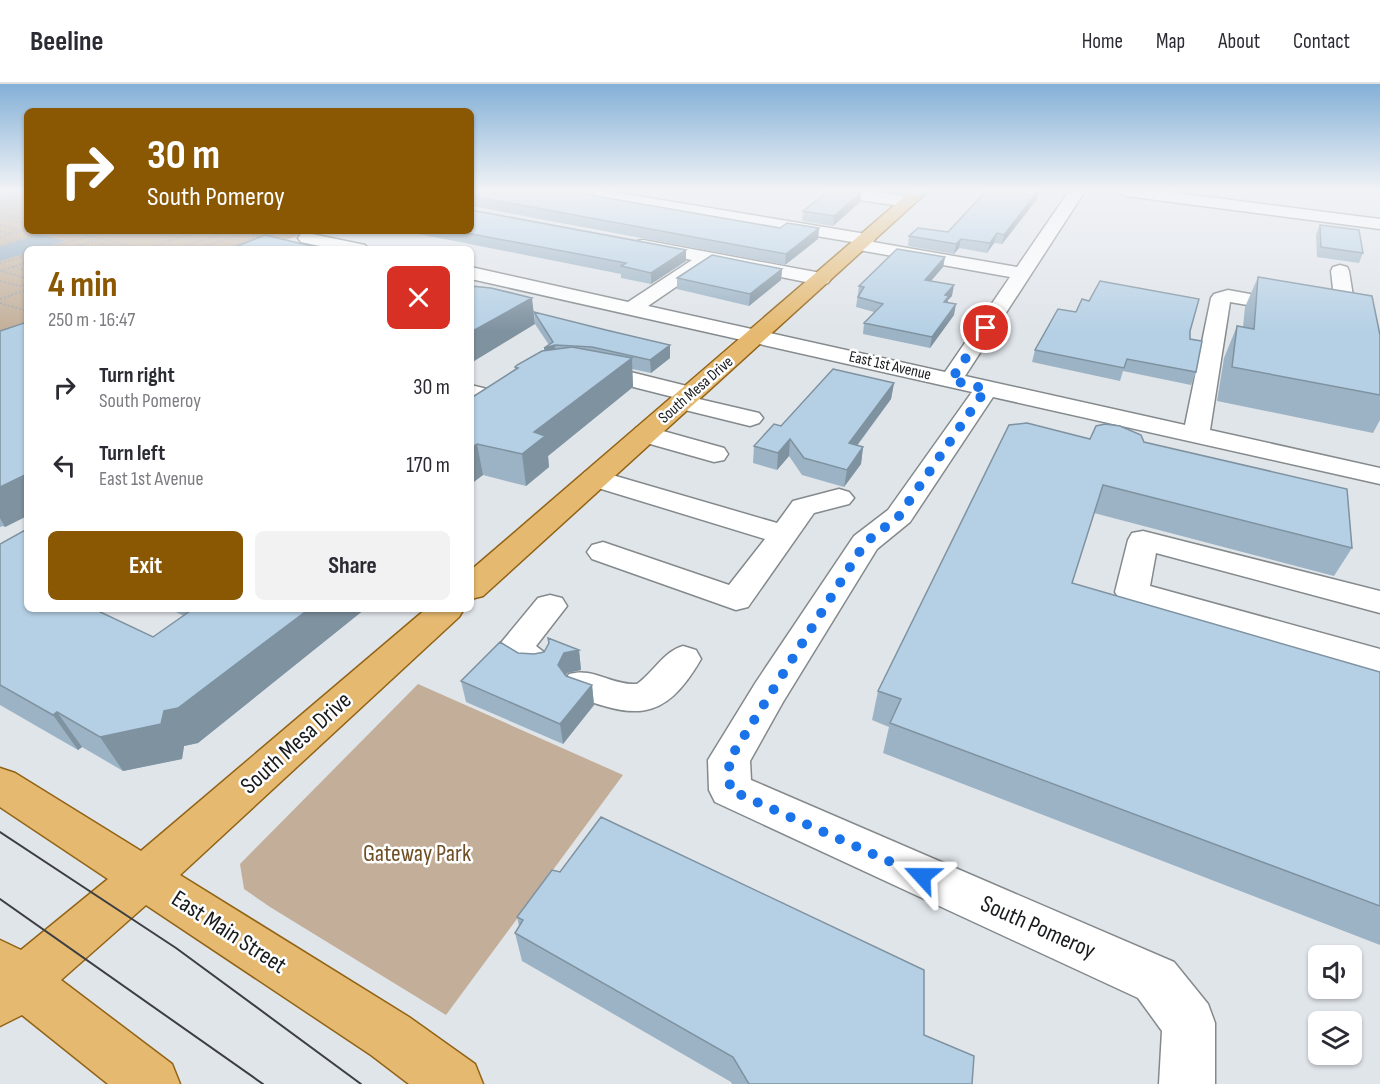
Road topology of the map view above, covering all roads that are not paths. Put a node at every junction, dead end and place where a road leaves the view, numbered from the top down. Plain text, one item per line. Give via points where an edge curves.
1 (307, 238) joint
2 (832, 238) edge
3 (867, 238) edge
4 (1046, 238) edge
5 (623, 242) edge
6 (862, 242) junction
7 (286, 245) edge
8 (345, 246) edge
9 (704, 249) junction
10 (1340, 271) dead end
11 (1022, 273) junction
12 (474, 274) edge
13 (821, 279) junction
14 (510, 282) junction
15 (485, 295) edge
16 (631, 309) junction
17 (1346, 315) junction
18 (1368, 320) edge
19 (756, 336) junction
20 (567, 366) edge
21 (951, 380) junction
22 (986, 389) junction
23 (474, 392) edge
24 (686, 398) junction
25 (474, 416) edge
26 (750, 418) dead end
27 (645, 434) junction
28 (1196, 435) junction
29 (714, 454) dead end
30 (1380, 476) edge
31 (595, 478) junction
32 (839, 498) dead end
33 (784, 535) junction
34 (603, 552) dead end
35 (474, 582) edge
36 (1380, 602) edge
37 (550, 606) dead end
38 (444, 612) edge
39 (682, 658) dead end
40 (532, 662) edge
41 (1380, 662) edge
42 (582, 684) edge
43 (0, 785) edge
44 (144, 877) junction
45 (7, 983) edge
46 (152, 1084) edge
47 (455, 1084) edge
48 (1187, 1084) edge

1 - 7 street
1 - 8 street
2 - 6 street
3 - 6 main road, South Mesa Drive
4 - 11 street
5 - 9 street via 682,253
6 - 11 street
6 - 13 main road, South Mesa Drive
9 - 13 street
9 - 16 street
10 - 17 street
11 - 21 street
12 - 14 street, East 1st Avenue
13 - 19 main road, South Mesa Drive
14 - 15 street
14 - 16 street, East 1st Avenue
16 - 19 street, East 1st Avenue
17 - 18 street
17 - 28 street via 1221,298
19 - 21 street, East 1st Avenue
19 - 24 main road, South Mesa Drive
20 - 24 street
21 - 22 street, East 1st Avenue
22 - 28 street, East 1st Avenue
22 - 48 street, South Pomeroy via 899,516 865,543 769,692 729,760 730,790 1156,980 1189,1023
23 - 25 street via 506,394
24 - 26 street
24 - 27 main road, South Mesa Drive
27 - 29 street
27 - 31 main road, South Mesa Drive
28 - 30 street, East 1st Avenue
31 - 33 street
31 - 35 main road, South Mesa Drive
32 - 33 street via 803,507
33 - 34 street via 736,599
36 - 41 street via 1143,540 1132,592
37 - 40 street via 518,644 523,657
38 - 44 main road, South Mesa Drive
39 - 42 street via 650,696 633,700
43 - 44 main road, East Main Street
44 - 45 main road, South Mesa Drive
44 - 47 main road, East Main Street via 390,1036
45 - 46 main road

